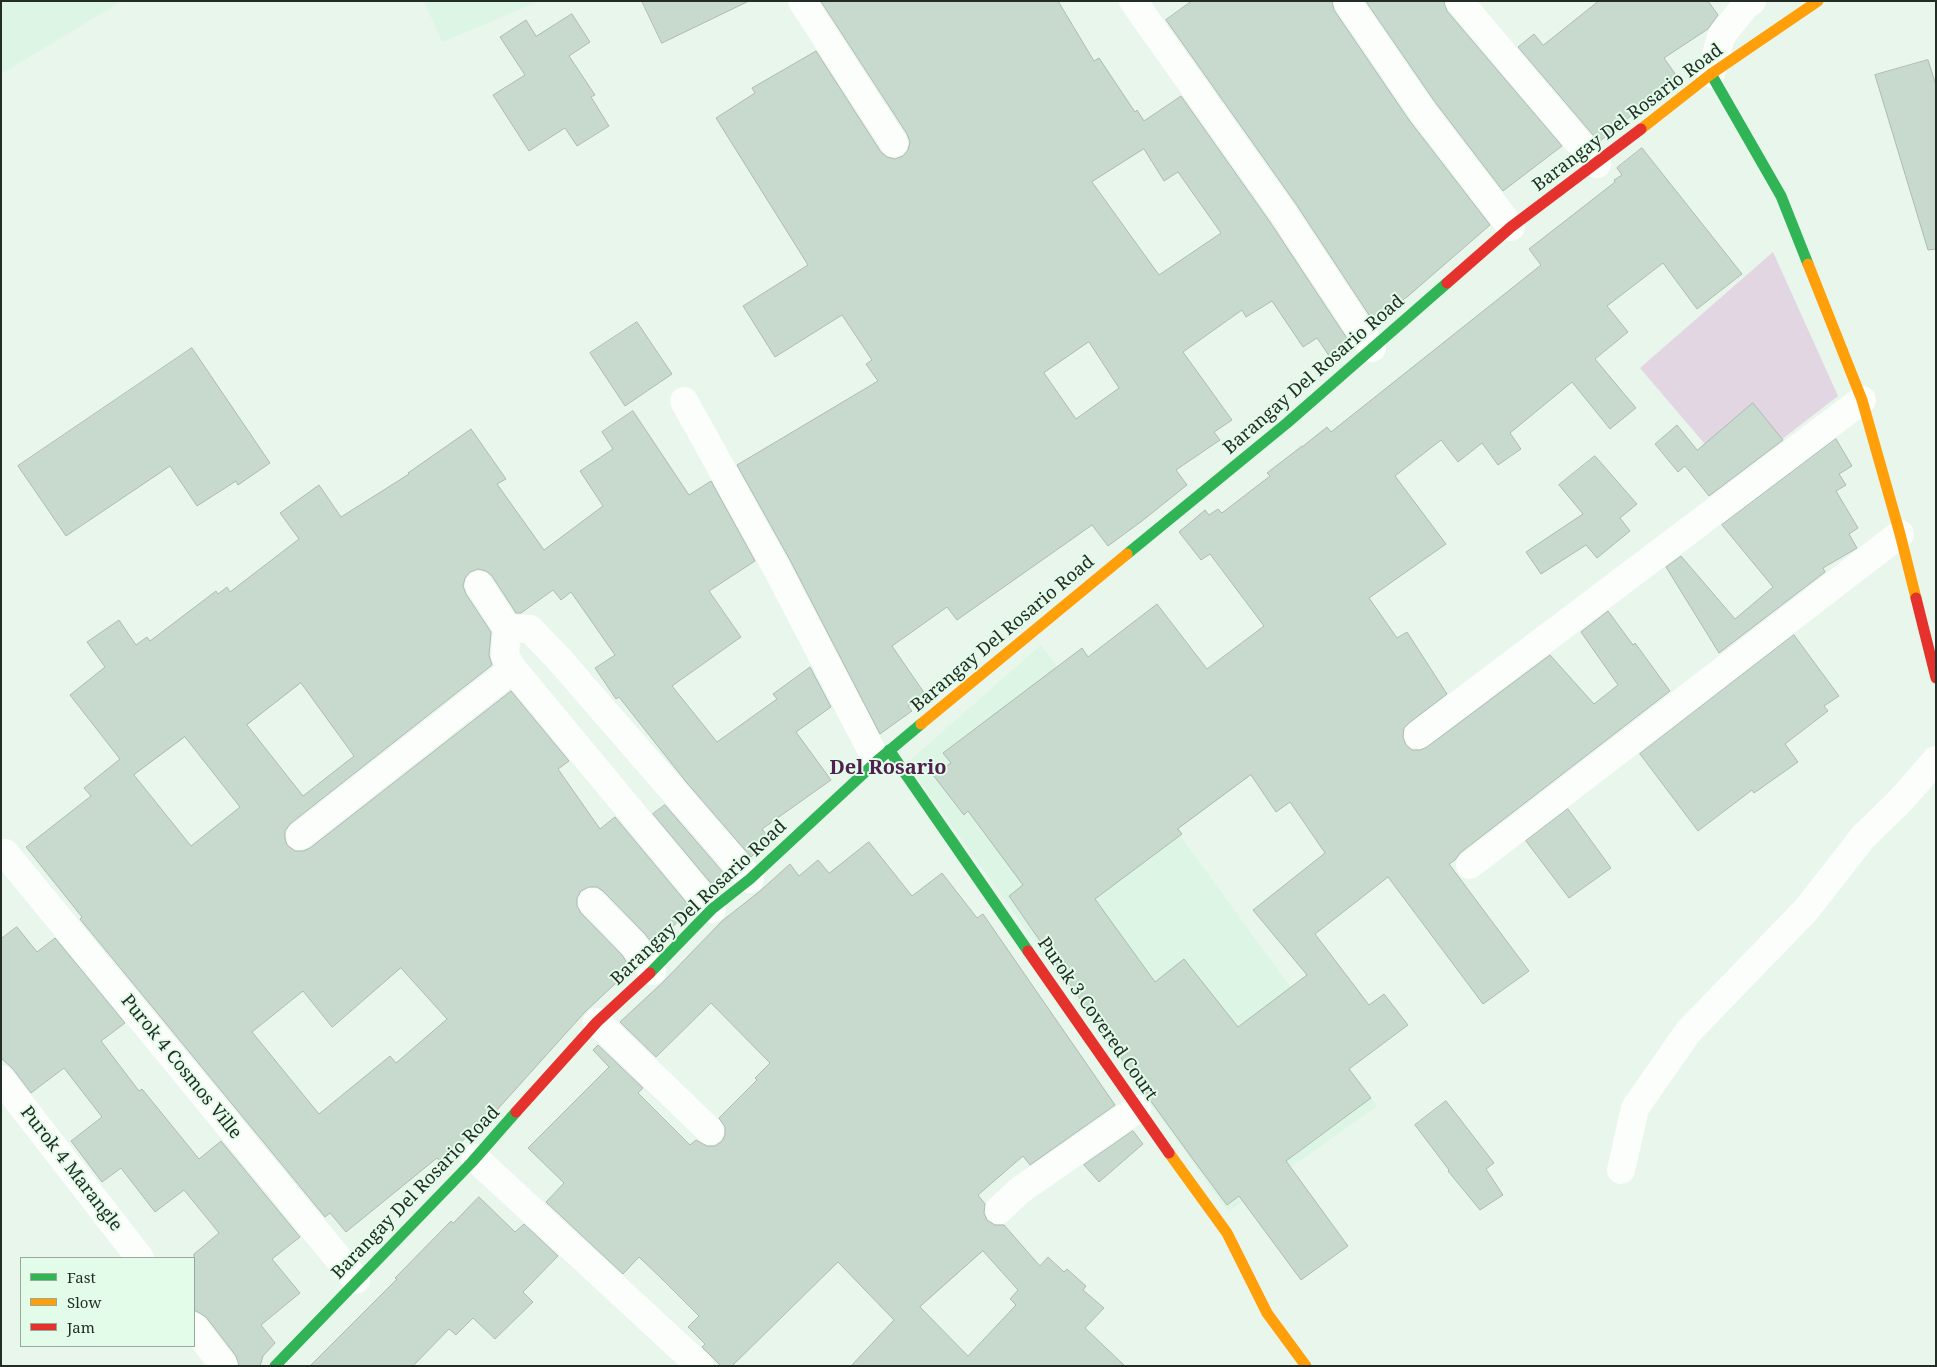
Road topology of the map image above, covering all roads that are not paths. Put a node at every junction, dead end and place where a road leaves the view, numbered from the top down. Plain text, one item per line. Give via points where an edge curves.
1 (802, 1) edge
2 (1133, 1) edge
3 (1347, 1) edge
4 (1459, 1) edge
5 (1752, 1) edge
6 (1818, 1) edge
7 (1711, 74) junction
8 (894, 142) dead end
9 (1597, 164) junction
10 (1511, 227) junction
11 (1372, 348) junction
12 (684, 400) dead end
13 (1862, 400) junction
14 (1900, 534) junction
15 (480, 585) dead end
16 (507, 628) junction
17 (513, 669) junction
18 (1936, 678) edge
19 (1418, 735) dead end
20 (883, 756) junction
21 (1936, 760) edge
22 (300, 836) dead end
23 (6, 853) dead end
24 (1470, 865) dead end
25 (750, 879) junction
26 (592, 902) dead end
27 (712, 909) junction
28 (652, 971) junction
29 (597, 1022) junction
30 (1, 1079) edge
31 (1137, 1109) junction
32 (710, 1131) dead end
33 (475, 1158) junction
34 (1621, 1170) dead end
35 (998, 1210) dead end
36 (139, 1257) edge
37 (356, 1280) junction
38 (195, 1328) edge
39 (224, 1366) edge
40 (275, 1366) edge
41 (700, 1366) edge
42 (1306, 1366) edge

1 - 8 street
2 - 11 street via 1283,213
3 - 10 street via 1422,111
4 - 9 street
5 - 7 street via 1722,36
6 - 7 main road, Barangay Del Rosario Road
7 - 9 main road, Barangay Del Rosario Road
7 - 13 main road via 1780,196
9 - 10 main road, Barangay Del Rosario Road
10 - 11 main road, Barangay Del Rosario Road
11 - 20 main road, Barangay Del Rosario Road via 1239,464
12 - 20 street
13 - 14 main road
13 - 19 street
14 - 18 main road
14 - 24 street
15 - 16 street
16 - 17 street via 505,656
16 - 25 street via 530,629 539,637
17 - 22 street
17 - 27 street
20 - 25 main road, Barangay Del Rosario Road
20 - 31 main road, Purok 3 Covered Court
21 - 34 street via 1863,837 1806,910 1688,1032 1635,1108
23 - 37 street, Purok 4 Cosmos Ville
25 - 27 main road, Barangay Del Rosario Road
26 - 28 street via 634,945
27 - 28 main road, Barangay Del Rosario Road
28 - 29 main road, Barangay Del Rosario Road
29 - 32 street
29 - 33 main road, Barangay Del Rosario Road
30 - 36 street, Purok 4 Marangle
31 - 35 street
31 - 42 main road, Purok 3 Covered Court via 1227,1233 1266,1314
33 - 37 main road, Barangay Del Rosario Road
33 - 41 street
37 - 40 main road, Barangay Del Rosario Road
38 - 39 street

